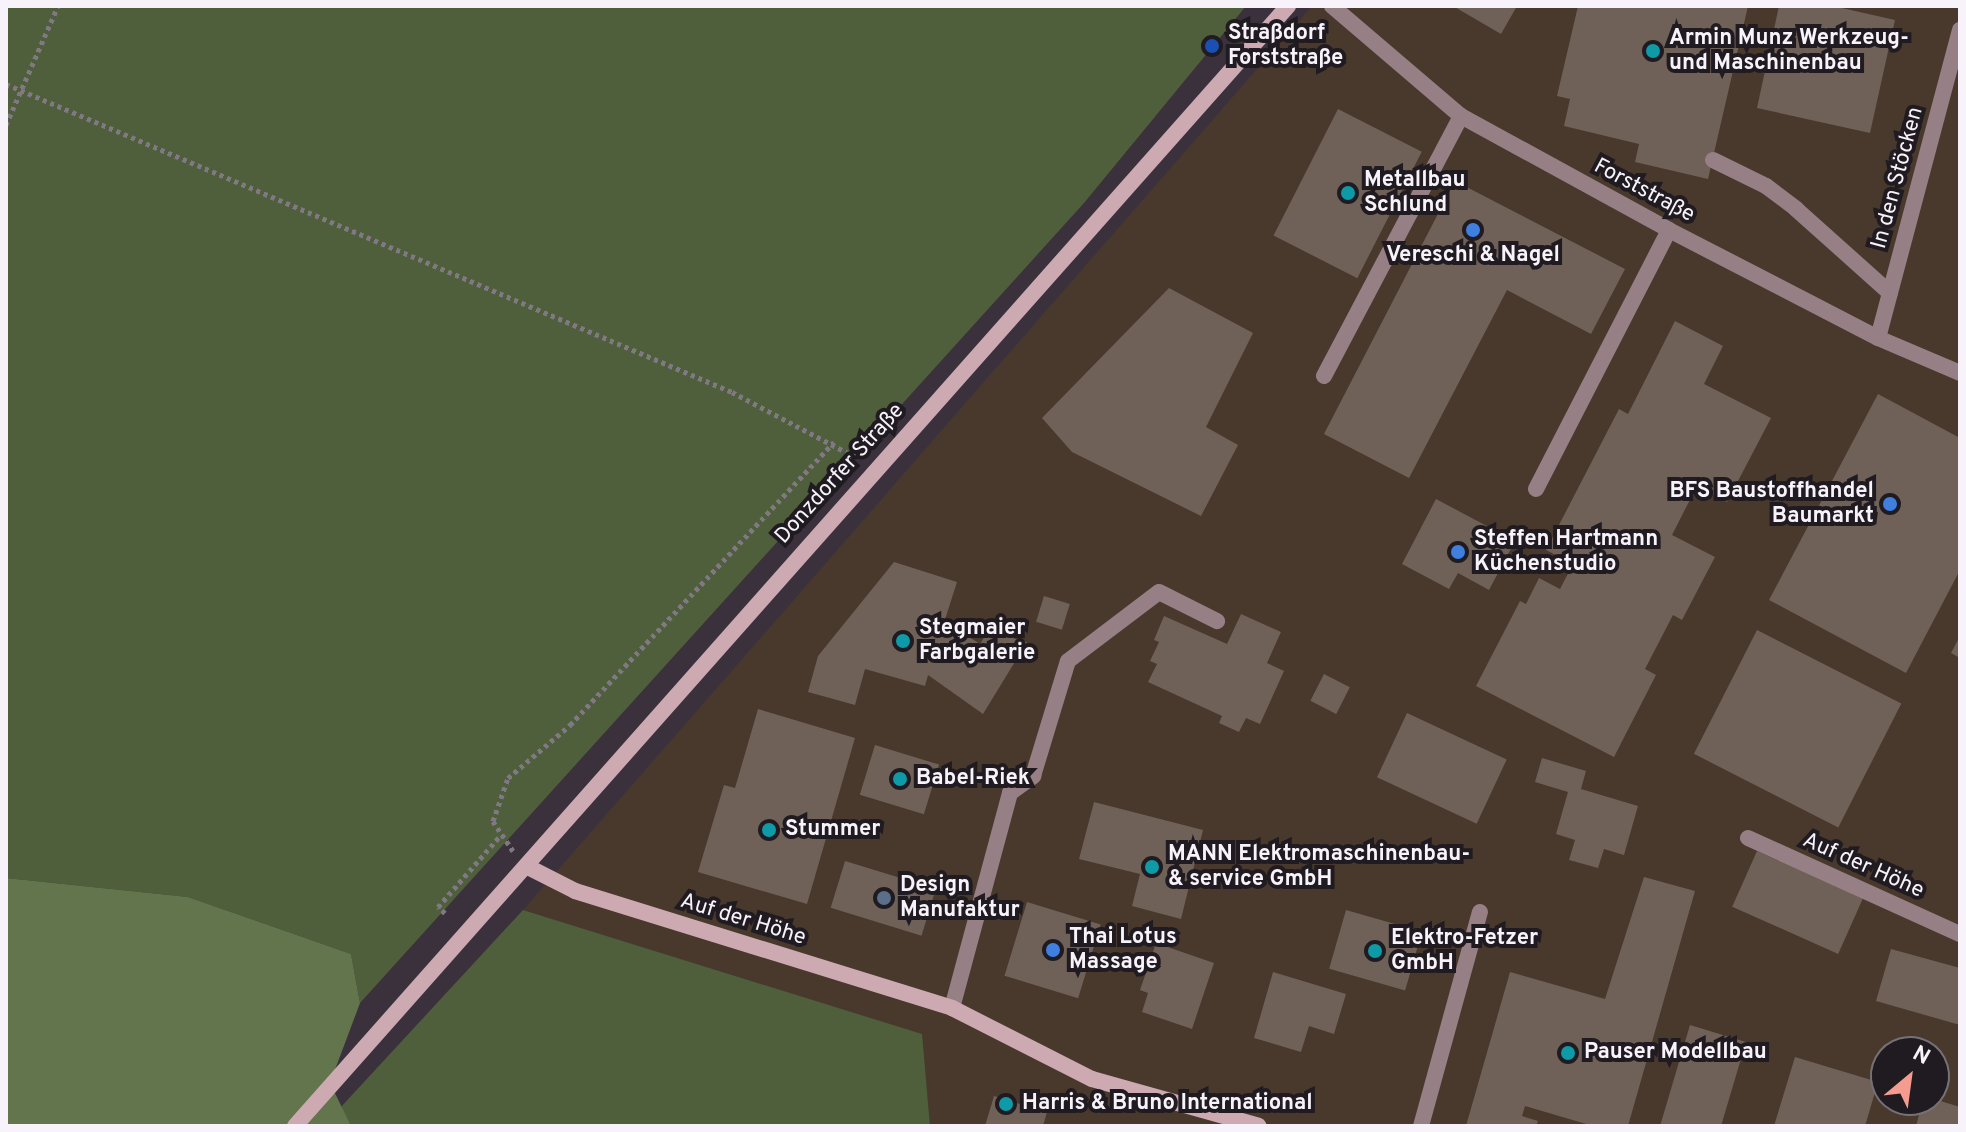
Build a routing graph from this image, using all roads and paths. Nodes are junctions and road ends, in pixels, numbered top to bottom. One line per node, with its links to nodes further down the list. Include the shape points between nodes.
1 (58, 6): 6 (path)
2 (1288, 6): 16 (main road, Donzdorfer Straße)
3 (1332, 6): 7 (street, Forststraße)
4 (1960, 30): 11 (street, In den Stöcken)
5 (6, 84): 6 (path)
6 (23, 92): 8 (path); 15 (path, via 420,257)
7 (1461, 116): 10 (street, Forststraße); 14 (street)
8 (6, 125)
9 (1713, 160): 11 (street, via 1752,178 1796,209)
10 (1669, 230): 12 (street, Forststraße); 17 (street)
11 (1890, 293): 12 (street, In den Stöcken)
12 (1878, 338): 13 (street, Forststraße)
13 (1960, 373)
14 (1324, 376)
15 (834, 442): 16 (path); 19 (path, via 591,703 508,778 494,813)
16 (873, 470): 21 (main road, Donzdorfer Straße)
17 (1536, 489)
18 (1217, 621): 25 (street, via 1159,592 1068,661 1033,776 1010,793)
19 (500, 836): 21 (path); 23 (path, via 438,907)
20 (1748, 838): 24 (street, Auf der Höhe)
21 (526, 866): 25 (main road, Auf der Höhe, via 575,891); 26 (main road, Donzdorfer Straße, via 426,972)
22 (1480, 912): 28 (street)
23 (445, 913)
24 (1960, 934)
25 (952, 1008): 27 (main road, Auf der Höhe, via 1092,1079)
26 (295, 1126)
27 (1259, 1126)
28 (1421, 1126)

